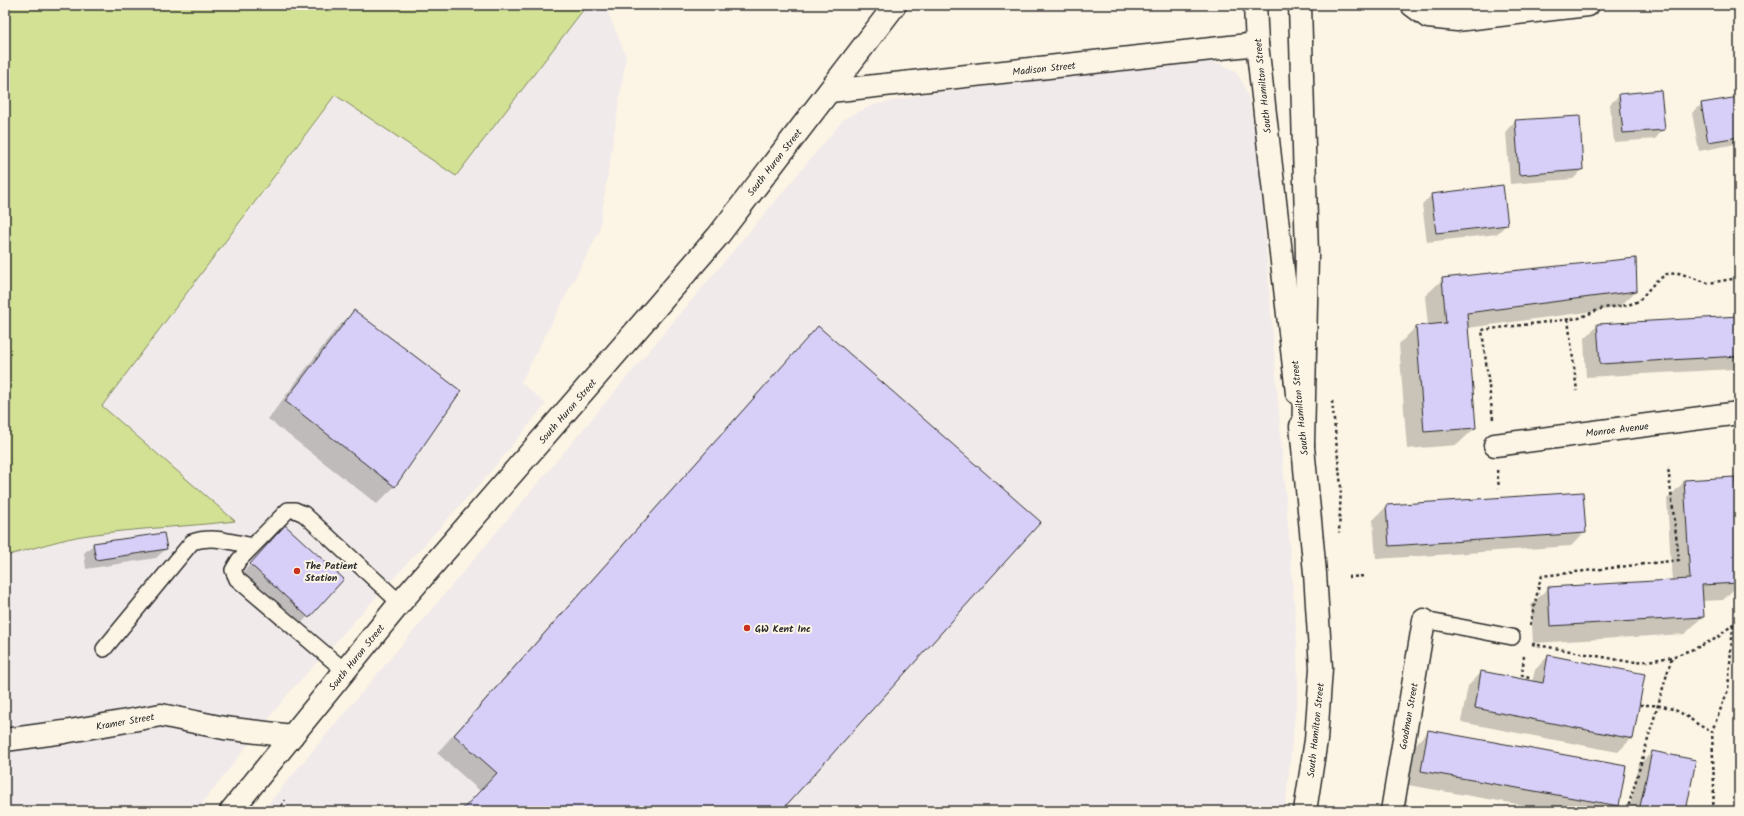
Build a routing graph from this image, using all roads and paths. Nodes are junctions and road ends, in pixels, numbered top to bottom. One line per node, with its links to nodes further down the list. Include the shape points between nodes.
1 (895, 5): 7 (main road, South Huron Street)
2 (1255, 5): 6 (main road, South Hamilton Street)
3 (1300, 5): 12 (main road, via 1307,255)
4 (1412, 5): 5 (main road, via 1428,17 1457,20)
5 (1588, 5)
6 (1257, 44): 7 (main road, Madison Street); 12 (main road, South Hamilton Street)
7 (830, 91): 19 (main road, South Huron Street, via 718,236)
8 (1739, 278): 9 (path, via 1708,283 1679,273 1667,274 1639,301 1603,308 1579,318)
9 (1568, 319): 10 (path); 13 (path, via 1482,330)
10 (1577, 391)
11 (1739, 414): 13 (main road, Monroe Avenue)
12 (1303, 444): 39 (main road, South Hamilton Street, via 1321,668 1316,740)
13 (1495, 445): 15 (path)
14 (1668, 467): 23 (path, via 1679,560 1542,576)
15 (1498, 488)
16 (252, 546): 19 (lane, via 288,510 294,510 304,514); 26 (lane, via 204,538 192,542); 29 (lane, via 234,570 237,578)
17 (1366, 576): 18 (path)
18 (1348, 577)
19 (400, 603): 29 (main road, South Huron Street)
20 (1739, 619): 22 (path)
21 (1424, 620): 24 (lane); 40 (main road, Goodman Street)
22 (1734, 624): 28 (path, via 1717,638); 33 (path, via 1728,690)
23 (1530, 628)
24 (1512, 637)
25 (1527, 643): 28 (path, via 1630,662)
26 (104, 649)
27 (1526, 650): 30 (path, via 1522,675)
28 (1672, 657): 32 (path)
29 (345, 671): 34 (main road, South Huron Street)
30 (1531, 679)
31 (1640, 705): 32 (path)
32 (1658, 705): 33 (path, via 1675,710 1702,728); 41 (path)
33 (1712, 731): 42 (path)
34 (292, 736): 35 (main road, Kramer Street, via 224,728 161,715); 37 (main road, South Huron Street)
35 (5, 740)
36 (285, 800): 38 (path)
37 (231, 811)
38 (278, 811)
39 (1305, 811)
40 (1392, 811)
41 (1627, 811)
42 (1713, 811)

